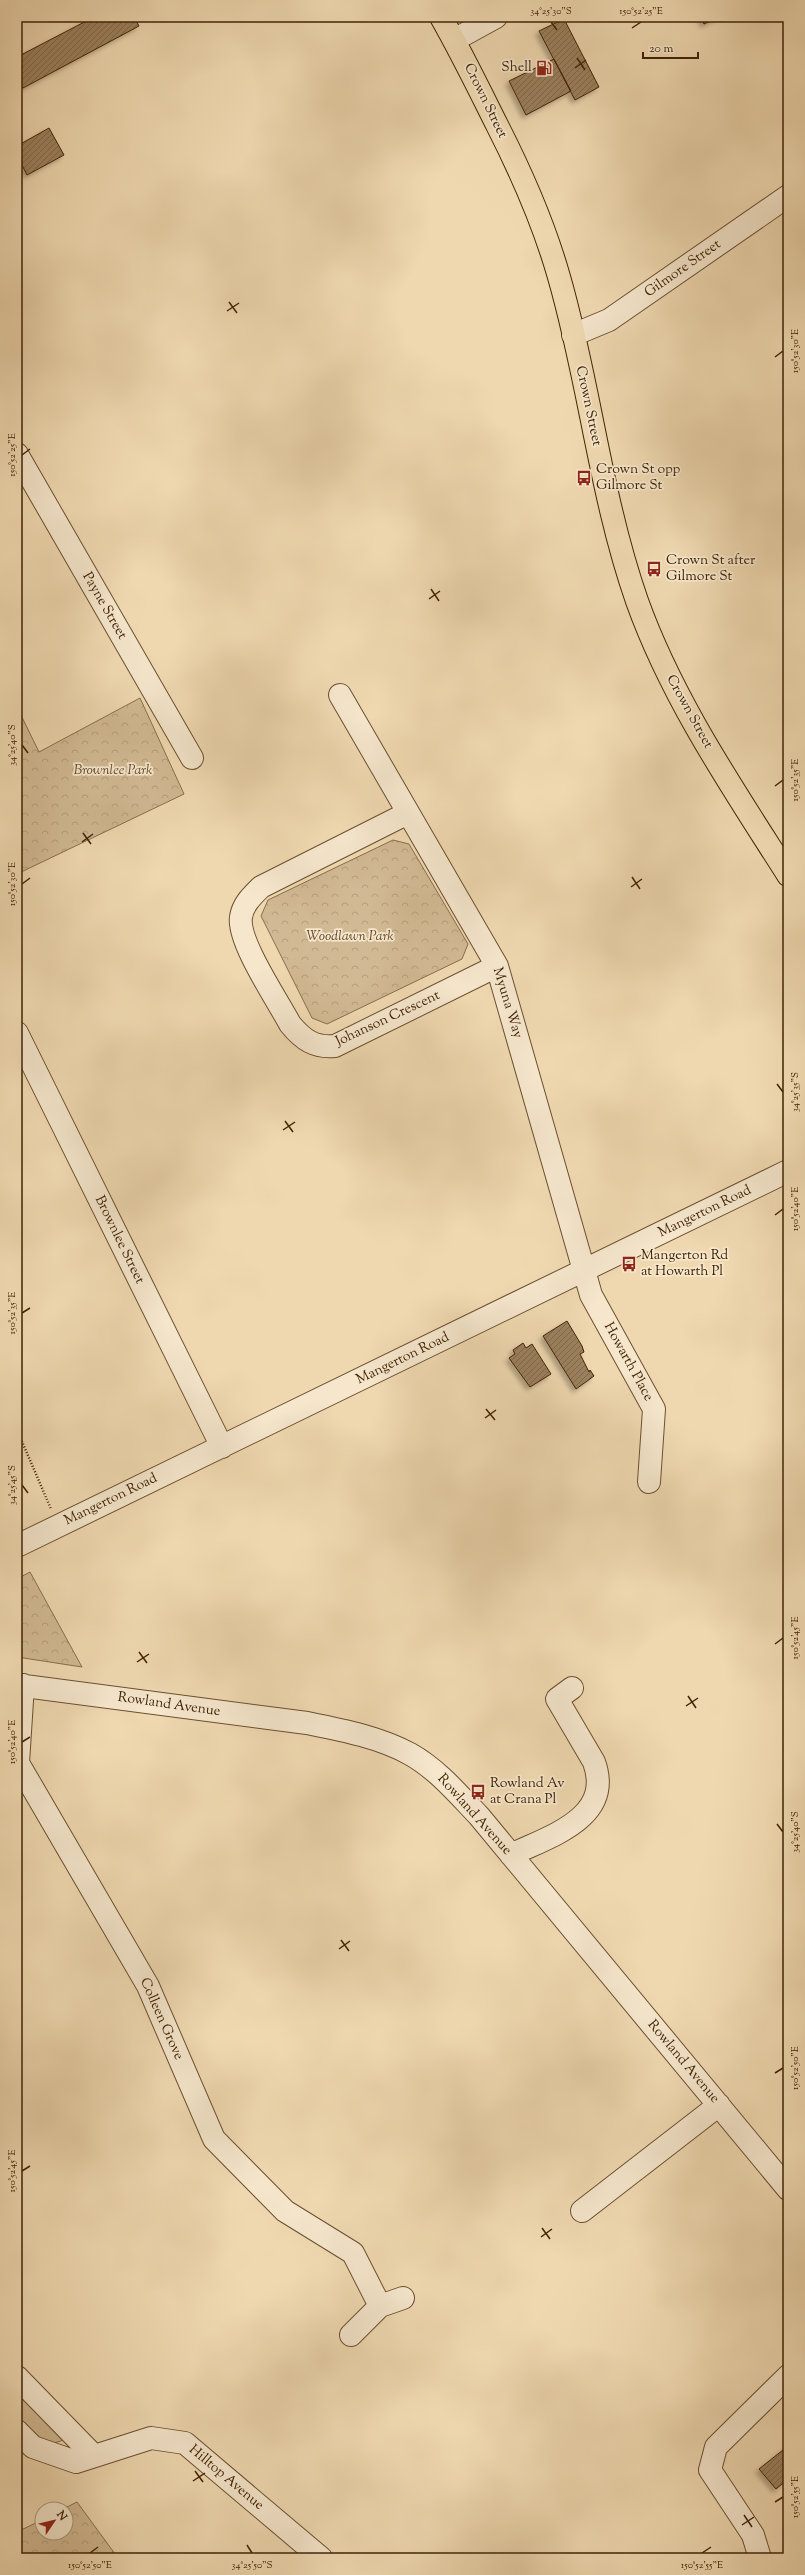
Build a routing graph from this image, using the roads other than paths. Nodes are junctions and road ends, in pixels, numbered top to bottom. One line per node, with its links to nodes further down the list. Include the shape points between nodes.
1 (441, 17): 3 (main road, Crown Street)
2 (496, 17): 3 (street)
3 (454, 40): 5 (main road, Crown Street, via 540,217 560,277)
4 (788, 196): 5 (street, Gilmore Street, via 609,320)
5 (573, 335): 10 (main road, Crown Street, via 609,509 637,601 672,684 722,771)
6 (17, 454): 8 (street, Payne Street)
7 (340, 695): 9 (street, Myuna Way)
8 (192, 758)
9 (408, 812): 11 (street, Myuna Way); 11 (street, Johanson Crescent, via 261,887 245,905 241,917 243,938 290,1024 300,1036 311,1043 324,1047 335,1046)
10 (788, 875)
11 (497, 966): 14 (street, Myuna Way)
12 (17, 1033): 15 (street, Brownlee Street)
13 (788, 1171): 14 (street, Mangerton Road)
14 (585, 1270): 15 (street, Mangerton Road); 16 (street, Howarth Place, via 591,1295 654,1409)
15 (222, 1447): 17 (street, Mangerton Road)
16 (649, 1482)
17 (17, 1546)
18 (20, 1685): 20 (street, Rowland Avenue, via 307,1723 345,1730 386,1744 410,1754 433,1771 479,1816); 25 (street, Colleen Grove, via 18,1763 148,1986 214,2139 285,2211 353,2253)
19 (572, 1688): 20 (street, via 556,1699 596,1767 593,1803 576,1822)
20 (511, 1855): 21 (street, Rowland Avenue)
21 (719, 2105): 22 (street, Rowland Avenue); 23 (street)
22 (788, 2189)
23 (582, 2211)
24 (403, 2298): 25 (street)
25 (380, 2306): 26 (street)
26 (351, 2334)
27 (788, 2376): 32 (street, via 716,2447 710,2470 753,2535)
28 (17, 2378): 30 (street)
29 (17, 2431): 30 (street, Hilltop Avenue, via 33,2446 76,2462)
30 (94, 2456): 31 (street, Hilltop Avenue, via 151,2438 186,2443)
31 (321, 2558)
32 (760, 2558)

